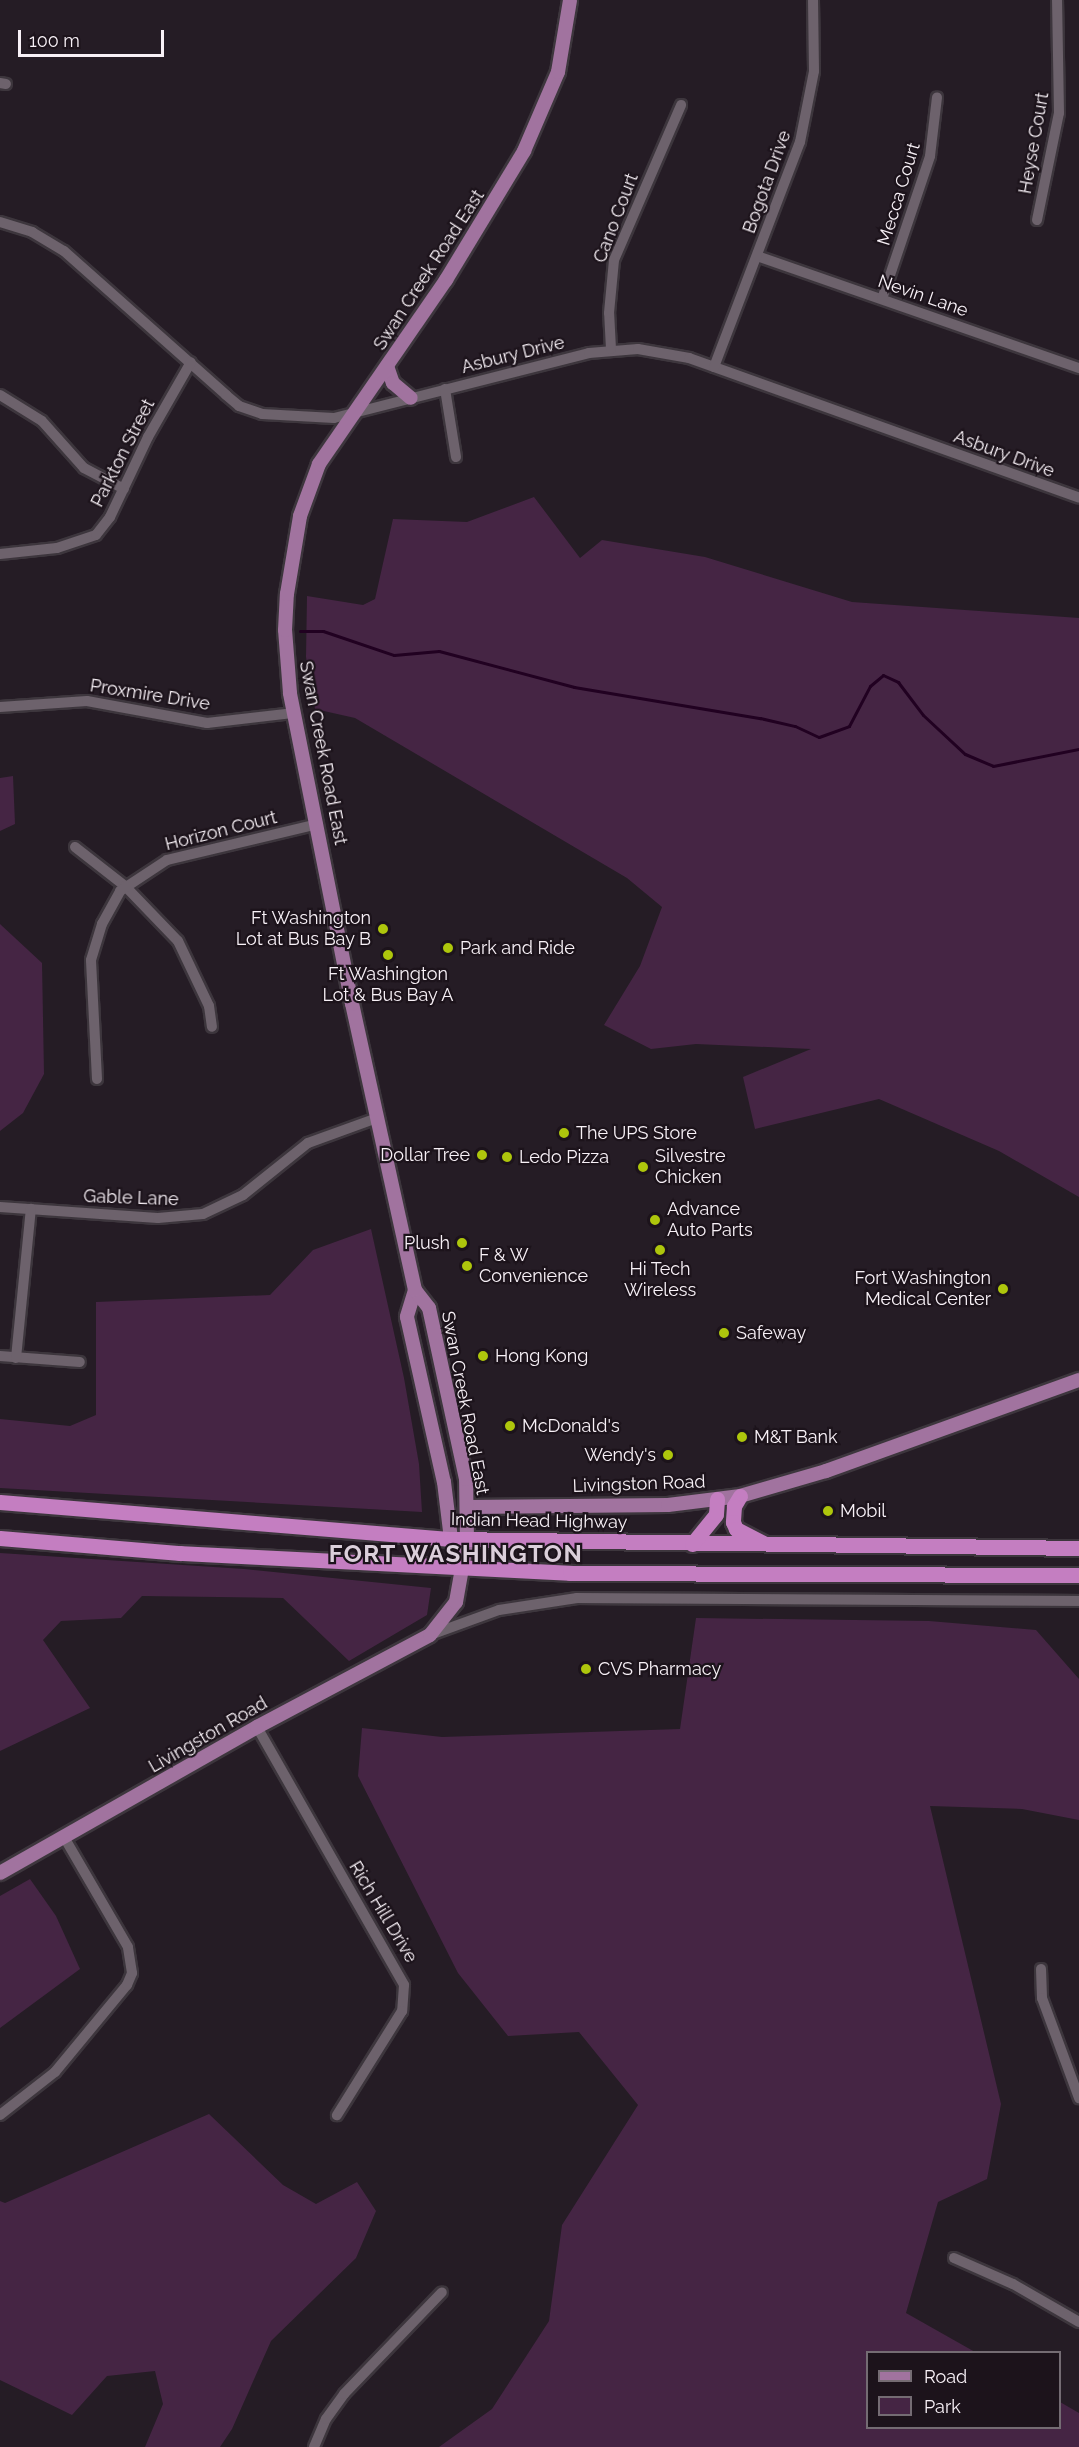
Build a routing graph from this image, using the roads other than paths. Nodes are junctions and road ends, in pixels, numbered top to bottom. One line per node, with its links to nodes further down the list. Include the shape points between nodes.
1 (570, 0): 12 (main road, Swan Creek Road East, via 558,72 536,128 477,233)
2 (813, 0): 8 (street, Bogota Drive, via 815,54 810,105 788,180)
3 (1058, 0): 6 (street, Heyse Court, via 1059,113)
4 (937, 97): 9 (street, Mecca Court, via 930,156)
5 (681, 105): 10 (street, Cano Court, via 614,260 609,302)
6 (1037, 220)
7 (0, 222): 11 (street, Asbury Drive, via 32,232 64,251)
8 (757, 256): 9 (street, Nevin Lane); 13 (street, Bogota Drive)
9 (882, 299): 14 (street, Nevin Lane)
10 (611, 349): 13 (street, Asbury Drive, via 671,353); 15 (street, Asbury Drive)
11 (191, 362): 18 (street, Asbury Drive, via 239,406 262,414 334,417); 20 (street, Parkton Street, via 148,437)
12 (387, 366): 17 (main road, via 393,383); 18 (main road, Swan Creek Road East)
13 (714, 367): 21 (street, Asbury Drive)
14 (1079, 368)
15 (445, 389): 17 (street, Asbury Drive); 19 (street)
16 (0, 395): 20 (street, via 42,421 84,468)
17 (411, 398): 18 (street, Asbury Drive)
18 (354, 412): 24 (main road, Swan Creek Road East, via 316,471 293,549 285,630)
19 (456, 457)
20 (124, 489): 22 (street, Parkton Street, via 96,535 57,548)
21 (1079, 498)
22 (0, 554)
23 (0, 707): 24 (street, Proxmire Drive, via 95,702 207,723)
24 (294, 714): 25 (main road, Swan Creek Road East)
25 (318, 824): 27 (street, Horizon Court, via 167,860); 30 (main road, Swan Creek Road East)
26 (75, 848): 27 (street)
27 (125, 886): 28 (street, via 187,956 209,1006); 29 (street, Horizon Court, via 102,924 91,960)
28 (212, 1027)
29 (97, 1079)
30 (377, 1118): 32 (street, Gable Lane, via 308,1143 243,1195 203,1214 158,1218); 33 (main road, Swan Creek Road East)
31 (0, 1207): 32 (street, Gable Lane)
32 (31, 1209): 35 (street)
33 (415, 1290): 41 (main road, Swan Creek Road East, via 429,1308 466,1479); 43 (main road, Swan Creek Road East, via 407,1317 444,1482)
34 (0, 1356): 35 (street)
35 (16, 1358): 36 (street)
36 (80, 1362)
37 (1079, 1380): 38 (main road, Livingston Road, via 865,1458)
38 (740, 1496): 39 (main road, Livingston Road); 46 (highway, via 734,1506 736,1529)
39 (717, 1499): 41 (main road, Livingston Road, via 668,1505); 45 (highway, via 716,1514)
40 (0, 1502): 43 (highway, Indian Head Highway)
41 (468, 1507): 44 (main road, Swan Creek Road East)
42 (0, 1538): 48 (highway, via 180,1553)
43 (451, 1539): 44 (highway, Indian Head Highway); 48 (main road, Swan Creek Road East)
44 (467, 1540): 45 (highway, Indian Head Highway); 48 (main road, Swan Creek Road East)
45 (692, 1544): 46 (highway, Indian Head Highway)
46 (767, 1544): 47 (highway, Indian Head Highway)
47 (1079, 1548)
48 (461, 1567): 49 (highway, via 570,1573); 51 (main road, Livingston Road, via 456,1602)
49 (1079, 1575)
50 (1079, 1601): 51 (street, via 577,1598 499,1610)
51 (430, 1635): 52 (main road, Livingston Road)
52 (257, 1726): 53 (main road, Livingston Road); 58 (street, Rich Hill Drive, via 398,1968 404,1985 402,2011)
53 (64, 1838): 54 (main road, Livingston Road); 57 (street, via 128,1947 132,1973 127,1985 55,2072)
54 (0, 1873)
55 (1041, 1969): 56 (street, via 1042,1998)
56 (1079, 2098)
57 (0, 2115)
58 (337, 2115)
59 (954, 2258): 61 (street, via 1013,2284)
60 (442, 2292): 62 (street, via 344,2394 326,2419)
61 (1079, 2322)
62 (314, 2447)

